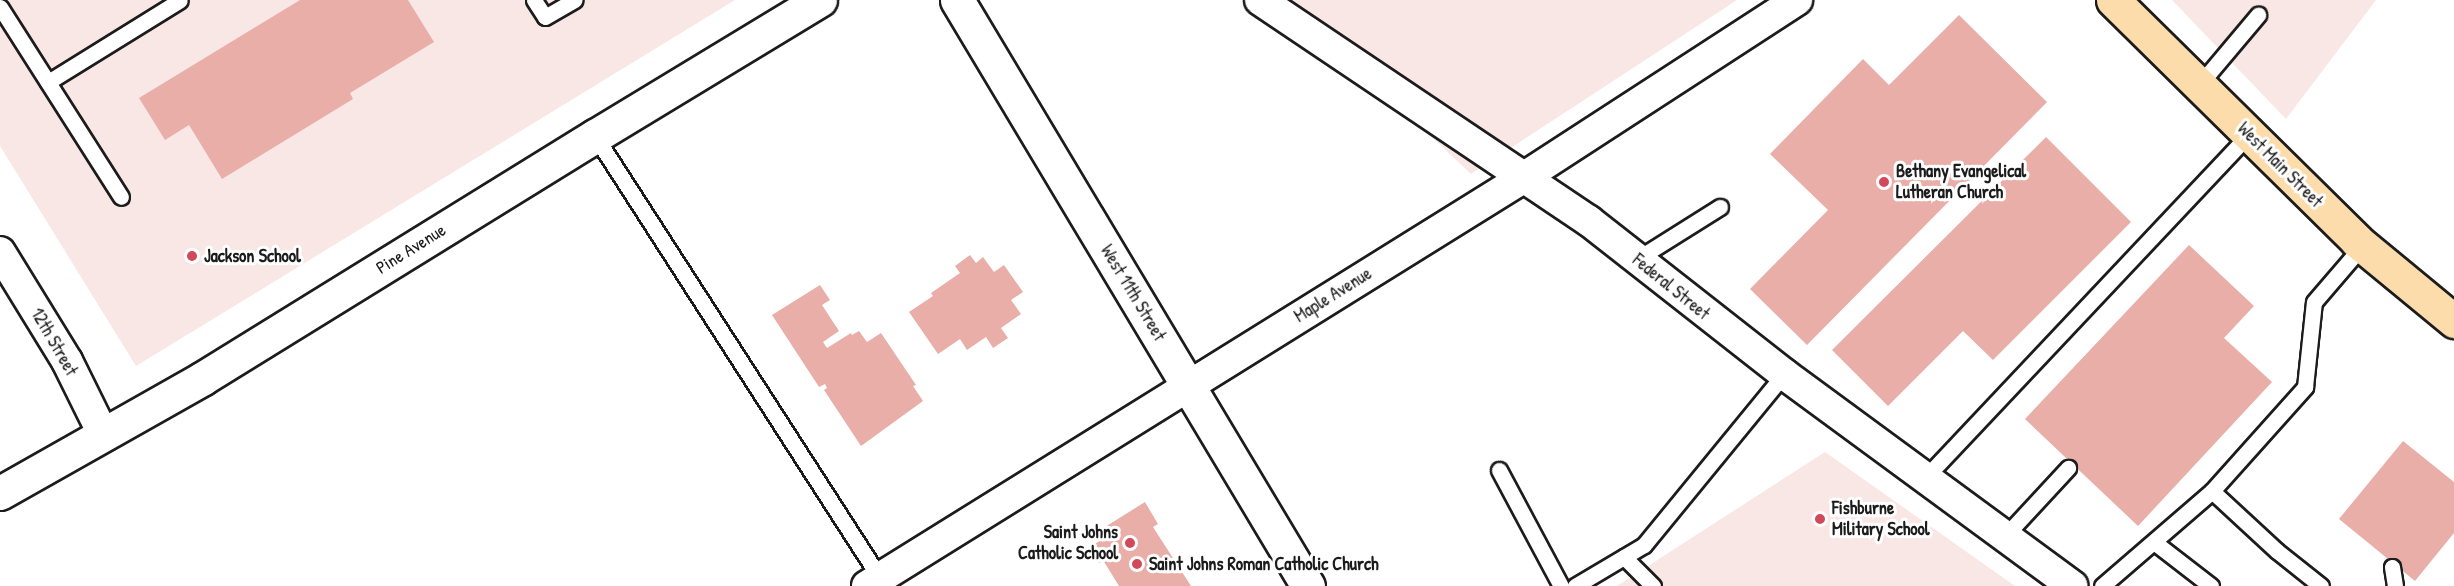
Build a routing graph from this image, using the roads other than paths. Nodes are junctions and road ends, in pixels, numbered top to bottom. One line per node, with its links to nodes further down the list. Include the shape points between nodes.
1 (180, 0): 12 (lane)
2 (534, 0): 3 (lane, via 545,18)
3 (574, 0)
4 (820, 0): 15 (street, Pine Avenue)
5 (957, 0): 24 (street, West 11th Street)
6 (1260, 0): 16 (street, Federal Street)
7 (1797, 0): 10 (street, Maple Avenue)
8 (2116, 1): 13 (main road, West Main Street)
9 (0, 7): 12 (lane)
10 (1768, 8): 16 (street, Maple Avenue)
11 (2258, 15): 13 (lane)
12 (48, 82): 17 (lane)
13 (2199, 86): 14 (main road, West Main Street)
14 (2249, 134): 19 (main road, West Main Street); 28 (lane)
15 (595, 135): 25 (street, Pine Avenue, via 203,378); 35 (lane)
16 (1523, 178): 21 (street, Federal Street, via 1589,220); 24 (street, Maple Avenue)
17 (121, 197)
18 (1720, 207): 21 (lane)
19 (2362, 246): 22 (main road, West Main Street); 29 (lane, via 2314,302 2305,387)
20 (0, 252): 25 (street, 12th Street, via 67,361)
21 (1637, 259): 23 (street, Federal Street)
22 (2454, 321)
23 (1784, 374): 28 (street, Federal Street); 33 (lane, via 1644,545)
24 (1188, 385): 35 (street, Maple Avenue); 36 (street, West 11th Street)
25 (103, 434): 30 (street, Pine Avenue)
26 (2068, 468): 31 (lane)
27 (1499, 470): 37 (lane)
28 (1925, 478): 31 (street, Federal Street)
29 (2212, 491): 32 (lane); 43 (lane)
30 (0, 493)
31 (2005, 536): 40 (street, Federal Street)
32 (2154, 542): 41 (lane); 42 (lane)
33 (1624, 557): 38 (lane); 39 (lane)
34 (2392, 567): 44 (lane)
35 (881, 581)
36 (1308, 586)
37 (1561, 586)
38 (1575, 586)
39 (1653, 586)
40 (2073, 586)
41 (2102, 586)
42 (2211, 586)
43 (2321, 586)
44 (2396, 586)

